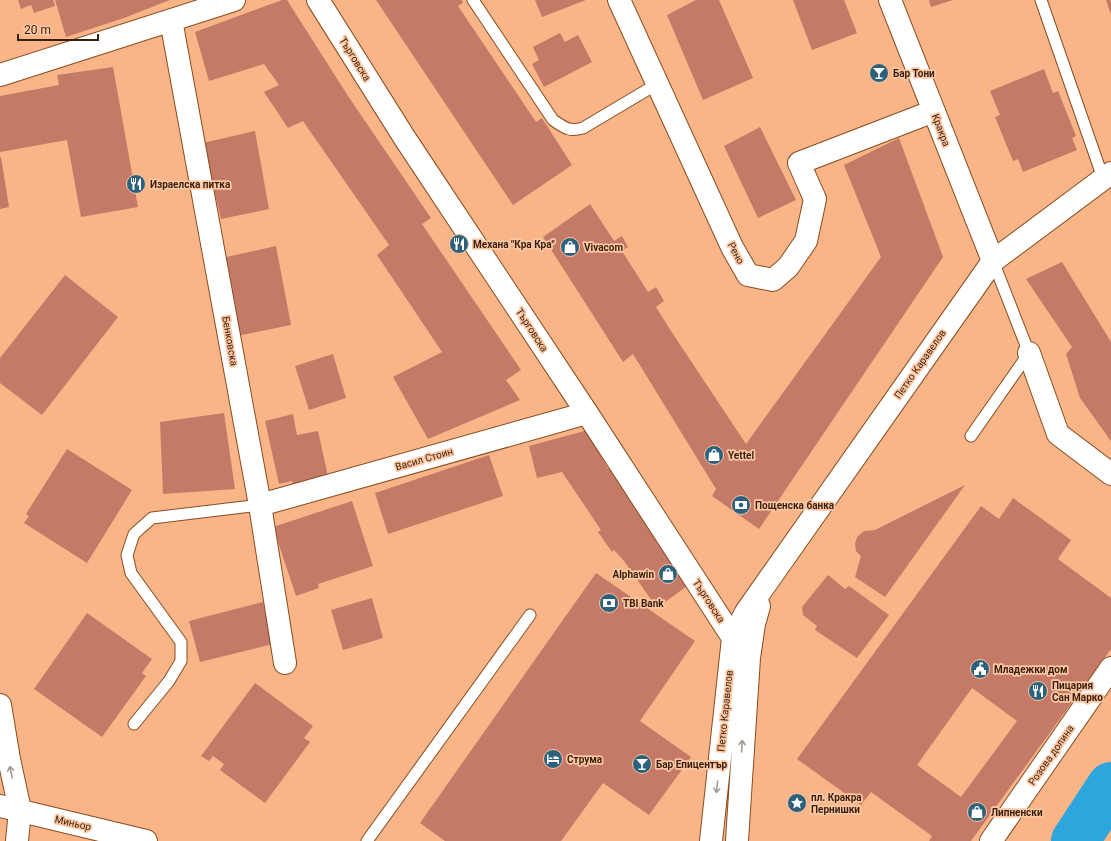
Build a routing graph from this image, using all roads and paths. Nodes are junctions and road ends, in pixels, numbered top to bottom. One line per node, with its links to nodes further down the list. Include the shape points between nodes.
1 (234, 0): 7 (street)
2 (318, 0): 14 (street, Търговска, via 404,137)
3 (473, 0): 9 (lane, via 553,120 565,128 584,128)
4 (619, 0): 9 (street, Рено)
5 (890, 0): 10 (street, Кракра)
6 (1040, 0): 11 (lane)
7 (171, 20): 8 (street); 17 (street, Бенковска)
8 (0, 75)
9 (657, 84): 10 (street, Рено, via 732,247 748,275 773,280 788,267 806,241 814,199 799,163)
10 (934, 111): 12 (street, Кракра)
11 (1108, 177): 12 (street, Петко Каравелов)
12 (993, 260): 13 (lane); 18 (street, Петко Каравелов)
13 (1029, 353): 15 (lane); 16 (street, via 1058,434)
14 (587, 413): 17 (street, Васил Стоин); 20 (street, Търговска)
15 (971, 436)
16 (1111, 474)
17 (260, 505): 22 (street, Бенковска); 25 (lane, via 152,518 134,534 127,555 131,573 181,642 181,661 169,681)
18 (763, 589): 20 (street, Петко Каравелов, via 746,612); 21 (street, Петко Каравелов)
19 (530, 615): 29 (lane)
20 (733, 638): 21 (street, Търговска); 30 (street, Петко Каравелов, one-way to 30)
21 (749, 658): 31 (street, Петко Каравелов, one-way to 21)
22 (285, 663)
23 (1111, 668): 32 (street, Розова долина)
24 (0, 705): 26 (street, one-way to 24, via 8,759)
25 (134, 724)
26 (10, 808): 27 (street); 28 (street, Миньор)
27 (17, 841)
28 (146, 841)
29 (367, 841)
30 (711, 841)
31 (737, 841)
32 (991, 841)

